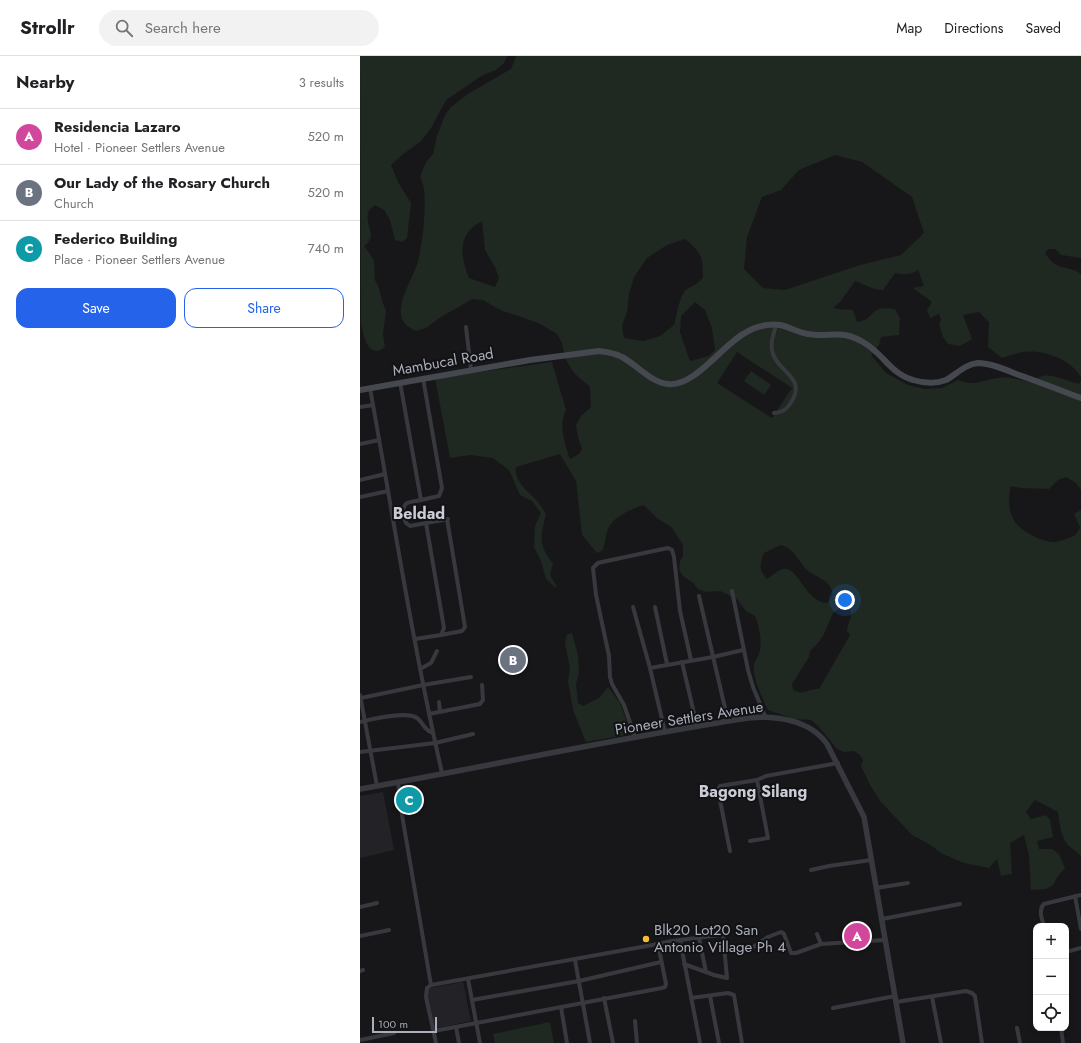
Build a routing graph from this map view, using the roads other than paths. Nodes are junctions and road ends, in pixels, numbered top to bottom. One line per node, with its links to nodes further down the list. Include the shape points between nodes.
1 (776, 324): 3 (main road, Mambucal Road, via 744,333 693,376 676,384 661,382 622,357 608,352 589,352); 8 (main road, via 807,334 838,334 857,338 874,349 899,374 913,380 928,383 946,380 969,365 977,363 1007,370); 11 (street, via 771,346 772,354 796,386 794,398 787,408 783,412)
2 (466, 327): 3 (street)
3 (471, 370): 4 (main road, Mambucal Road)
4 (423, 378): 5 (main road, Mambucal Road); 18 (street, via 442,488 439,496)
5 (400, 382): 6 (main road, Mambucal Road); 18 (street)
6 (370, 388): 7 (main road, Mambucal Road); 9 (street)
7 (360, 390)
8 (1081, 398)
9 (373, 405): 10 (street); 12 (street)
10 (360, 407)
11 (774, 413)
12 (379, 440): 13 (street); 14 (street)
13 (360, 444)
14 (385, 474): 15 (street); 16 (street)
15 (360, 480)
16 (388, 491): 17 (street); 20 (street)
17 (360, 497)
18 (421, 500): 19 (street, via 404,505)
19 (403, 515): 20 (street); 21 (street, via 410,526)
20 (393, 517): 27 (street)
21 (426, 523): 26 (street, via 444,628); 26 (street, via 447,519 464,627 462,631)
22 (732, 591): 28 (street)
23 (699, 596): 30 (street)
24 (633, 607): 35 (street)
25 (655, 607): 33 (street)
26 (441, 635): 27 (street)
27 (414, 639): 34 (street)
28 (743, 650): 30 (street); 43 (street, via 753,687)
29 (437, 651): 34 (street, via 431,664)
30 (713, 657): 31 (street); 45 (street)
31 (691, 660): 32 (street); 50 (street, via 680,611 672,550 668,548 602,562 593,568 610,677 624,705)
32 (682, 662): 33 (street); 46 (street)
33 (667, 664): 35 (street)
34 (420, 668): 37 (street)
35 (650, 668): 47 (street)
36 (471, 677): 37 (street)
37 (423, 684): 39 (street); 42 (street)
38 (482, 685): 41 (street, via 483,700 480,704)
39 (360, 697): 44 (street)
40 (439, 702): 41 (street)
41 (440, 712): 42 (street)
42 (429, 714): 48 (street)
43 (765, 716): 45 (street, Pioneer Settlers Avenue); 54 (street, Pioneer Settlers Avenue, via 781,718 816,731)
44 (362, 721): 48 (street, via 412,716); 52 (street)
45 (728, 721): 46 (street, Pioneer Settlers Avenue)
46 (696, 726): 47 (street, Pioneer Settlers Avenue)
47 (665, 732): 50 (street, Pioneer Settlers Avenue)
48 (432, 733): 51 (street)
49 (473, 734): 51 (street)
50 (635, 737): 55 (street, Pioneer Settlers Avenue)
51 (435, 743): 52 (street); 55 (street)
52 (370, 751): 53 (street); 58 (street)
53 (360, 752)
54 (838, 763): 56 (street, via 766,776); 62 (street, Pioneer Settlers Avenue, via 864,817)
55 (442, 774): 57 (street, Pioneer Settlers Avenue)
56 (757, 780): 60 (street, via 768,838); 61 (street, via 723,785 718,790)
57 (398, 782): 58 (street, Pioneer Settlers Avenue); 91 (street)
58 (377, 786): 59 (street, Pioneer Settlers Avenue)
59 (360, 789)
60 (750, 841)
61 (730, 851)
62 (871, 860): 63 (street); 65 (street, Pioneer Settlers Avenue)
63 (811, 870)
64 (908, 883): 65 (street)
65 (876, 888): 71 (street, Pioneer Settlers Avenue)
66 (1081, 895): 67 (street)
67 (1075, 896): 72 (street, via 1042,906); 73 (street)
68 (377, 904): 70 (street)
69 (960, 904): 71 (street)
70 (360, 907)
71 (882, 919): 79 (street, Pioneer Settlers Avenue)
72 (1043, 923)
73 (1081, 929)
74 (389, 930): 76 (street)
75 (817, 934): 81 (street)
76 (360, 936)
77 (699, 938): 78 (street); 88 (street); 88 (street, via 725,934 727,978)
78 (680, 940): 80 (street); 87 (street)
79 (885, 940): 81 (street); 96 (street, Pioneer Settlers Avenue)
80 (658, 944): 85 (street); 86 (street)
81 (821, 944): 83 (street, via 792,954 784,934 779,932)
82 (1081, 948): 84 (street)
83 (750, 950)
84 (1069, 951)
85 (575, 960): 89 (street); 90 (street)
86 (661, 962): 90 (street); 94 (street, via 665,987)
87 (684, 964): 88 (street); 95 (street)
88 (706, 972)
89 (468, 979): 91 (street); 97 (street)
90 (579, 981): 97 (street); 98 (street)
91 (431, 985): 105 (street, via 427,988 426,997)
92 (710, 996): 95 (street); 117 (street); 118 (street, via 728,993 734,995)
93 (932, 997): 96 (street); 120 (street); 121 (street, via 966,992 974,994)
94 (604, 998): 98 (street); 114 (street)
95 (691, 998): 116 (street)
96 (896, 999): 100 (street); 119 (street, Pioneer Settlers Avenue)
97 (472, 1000): 102 (street)
98 (582, 1003): 99 (street); 113 (street)
99 (561, 1007): 102 (street); 112 (street)
100 (833, 1008)
101 (635, 1021): 115 (street)
102 (477, 1022): 103 (street); 111 (street)
103 (456, 1026): 105 (street); 110 (street)
104 (1017, 1028): 122 (street)
105 (434, 1031): 109 (street)
106 (1061, 1031): 123 (street)
107 (394, 1033): 108 (street)
108 (360, 1040)
109 (436, 1043)
110 (459, 1043)
111 (480, 1043)
112 (567, 1043)
113 (590, 1043)
114 (613, 1043)
115 (637, 1043)
116 (700, 1043)
117 (719, 1043)
118 (742, 1043)
119 (903, 1043)
120 (941, 1043)
121 (982, 1043)
122 (1020, 1043)
123 (1063, 1043)

